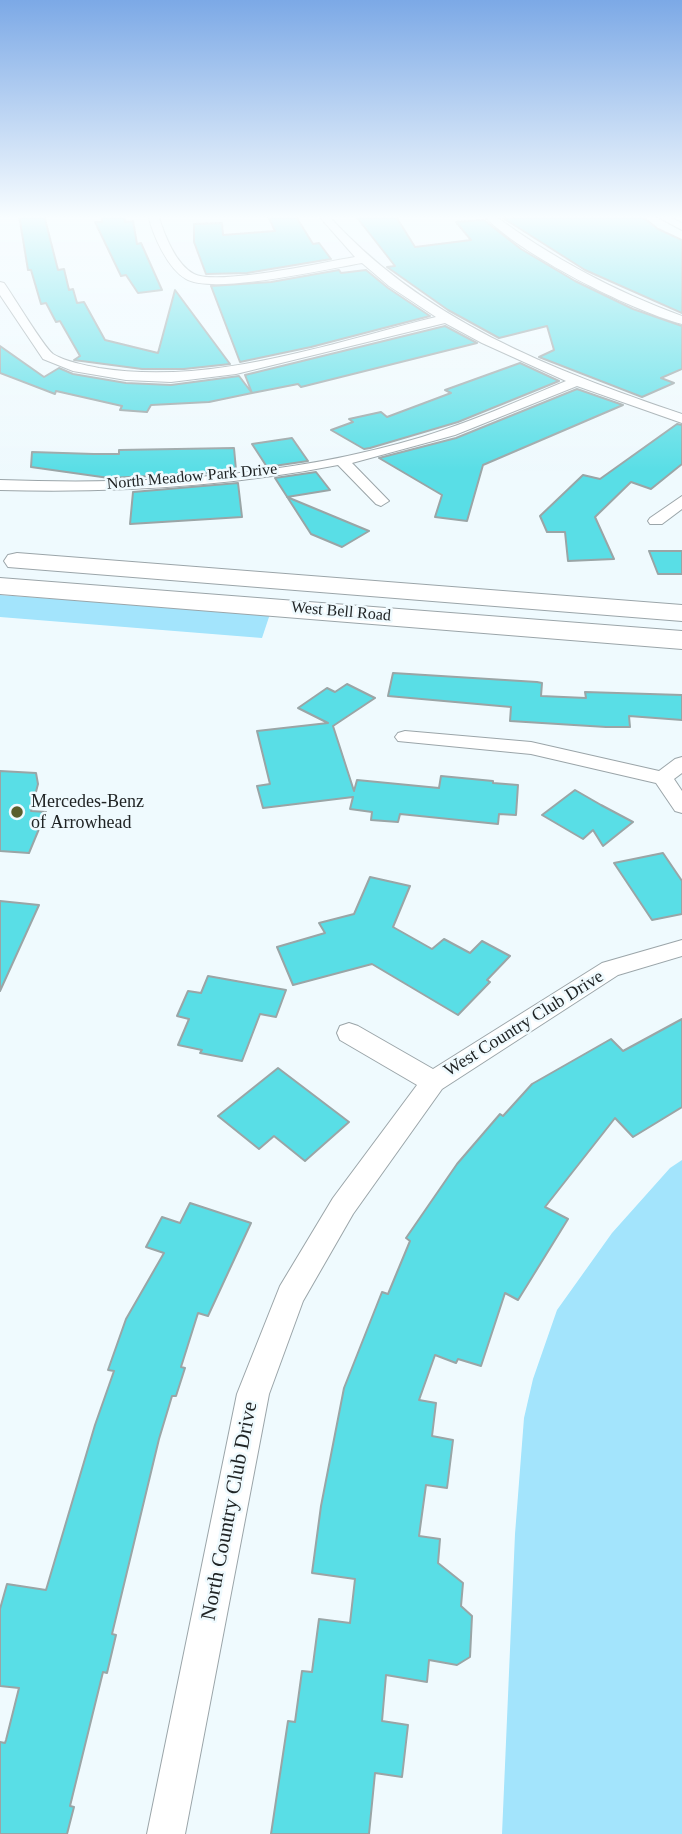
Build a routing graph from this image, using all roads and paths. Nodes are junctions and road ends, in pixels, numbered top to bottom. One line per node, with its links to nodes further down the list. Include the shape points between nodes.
1 (10, 301): 4 (street, via 48,356 78,368 171,378 236,370)
2 (420, 301): 4 (street)
3 (639, 301): 5 (street)
4 (449, 318): 6 (street)
5 (682, 320)
6 (579, 380): 7 (street); 8 (street, North Meadow Park Drive, via 488,418)
7 (682, 419)
8 (342, 461): 9 (street, North Meadow Park Drive, via 134,485); 10 (street)
9 (0, 485)
10 (381, 501)
11 (682, 501): 12 (street)
12 (656, 522)
13 (0, 560): 14 (main road, West Bell Road)
14 (57, 564): 15 (main road); 17 (main road, West Bell Road)
15 (0, 568)
16 (0, 586): 18 (main road, West Bell Road)
17 (682, 613)
18 (682, 640)
19 (405, 737): 21 (street, via 531,748)
20 (682, 763): 21 (street)
21 (663, 778): 22 (street)
22 (682, 806)
23 (682, 948): 25 (street, West Country Club Drive, via 610,970)
24 (349, 1033): 25 (street)
25 (433, 1082): 26 (street, West Country Club Drive)
26 (343, 1206): 27 (street, North Country Club Drive, via 290,1295 253,1394)
27 (166, 1834)

